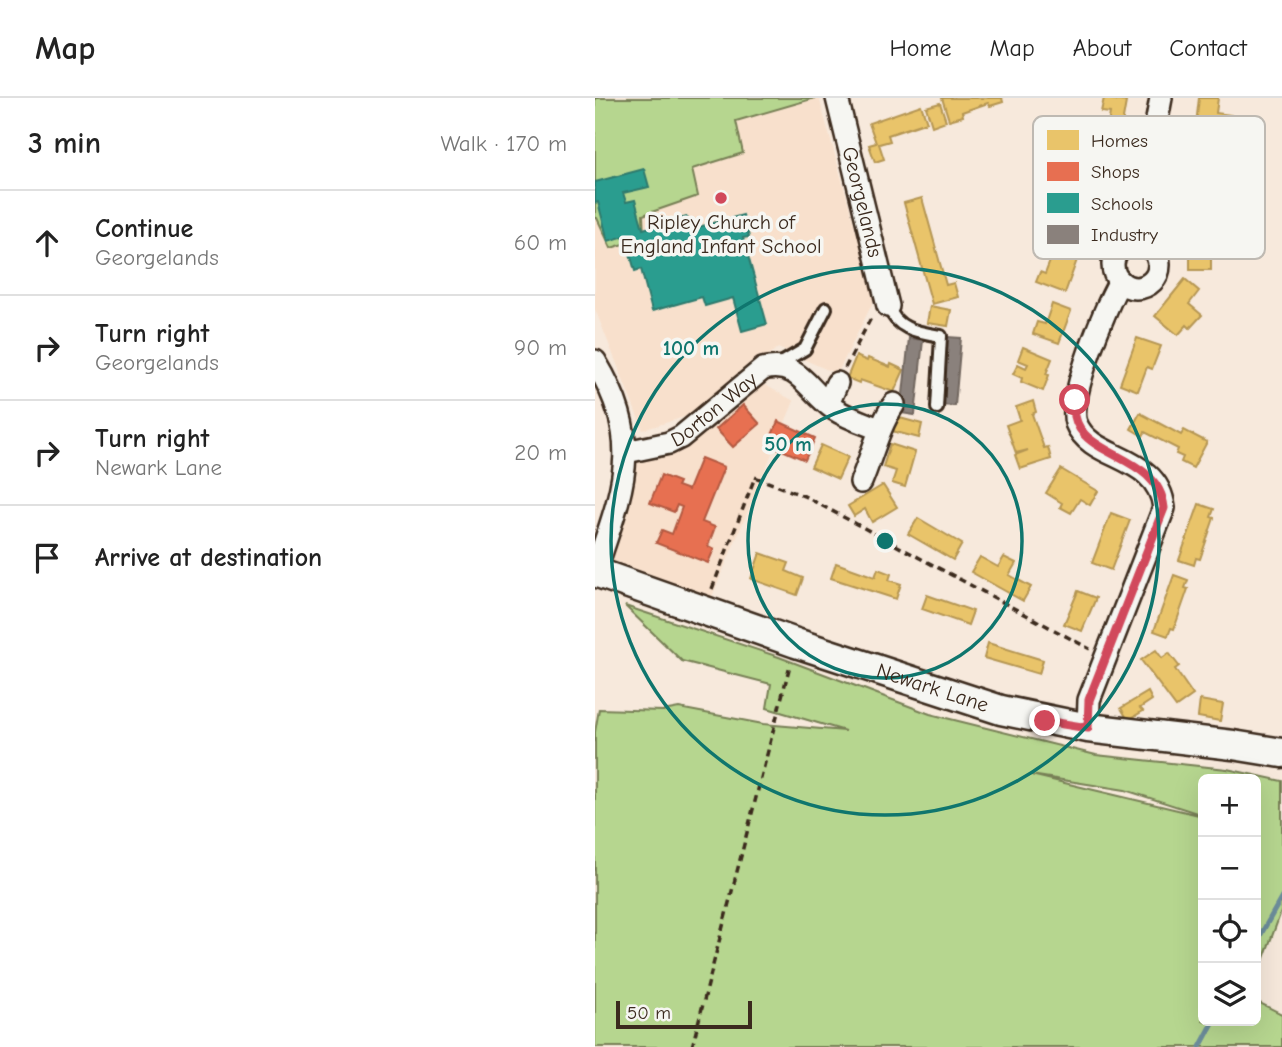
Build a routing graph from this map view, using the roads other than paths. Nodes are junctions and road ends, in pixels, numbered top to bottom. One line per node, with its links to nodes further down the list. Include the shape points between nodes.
1 (837, 98): 7 (street, Georgelands)
2 (1161, 98): 3 (street)
3 (1158, 116)
4 (1114, 259): 6 (street, via 1113,270)
5 (1158, 259): 6 (street, via 1153,281 1138,288)
6 (1120, 281): 19 (street, via 1106,306 1073,410 1081,432 1090,440 1156,483 1164,508 1089,700)
7 (886, 299): 14 (lane, via 904,327 941,336)
8 (826, 308): 10 (lane, via 805,349)
9 (595, 360): 16 (street, via 617,403)
10 (776, 366): 12 (street, Dorton Way, via 797,374); 16 (street, Dorton Way, via 763,369 681,437)
11 (837, 383): 12 (street)
12 (828, 404): 15 (street, Dorton Way)
13 (894, 404): 15 (street)
14 (937, 408)
15 (879, 429): 17 (street)
16 (626, 452): 18 (street, via 623,481)
17 (861, 482)
18 (595, 572): 19 (main road, Newark Lane, via 990,707)
19 (1088, 728): 20 (main road, Newark Lane)
20 (1282, 754)

